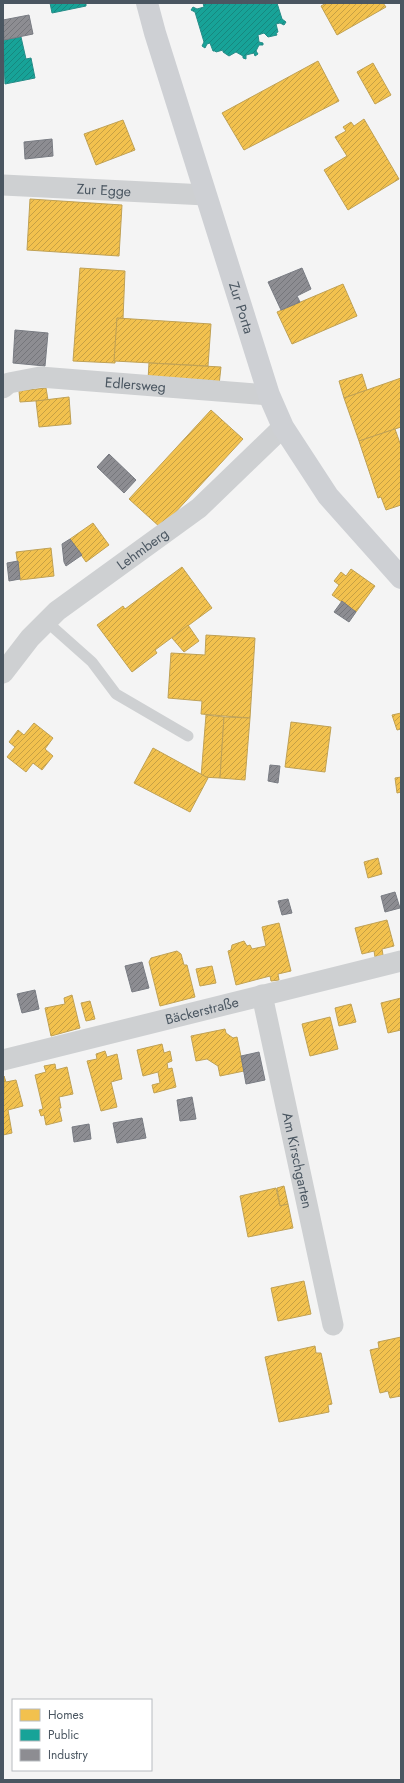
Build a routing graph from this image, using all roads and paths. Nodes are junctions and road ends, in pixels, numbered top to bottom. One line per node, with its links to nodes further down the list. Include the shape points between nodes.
1 (147, 3): 3 (main road, Zur Porta)
2 (3, 185): 3 (street, Zur Egge)
3 (206, 195): 5 (main road, Zur Porta)
4 (3, 388): 5 (street, Edlersweg, via 9,383 40,377)
5 (269, 395): 6 (main road, Zur Porta)
6 (283, 427): 7 (main road, Zur Porta, via 328,496); 8 (street, Lehmberg, via 199,508)
7 (401, 578)
8 (47, 622): 9 (street, Lehmberg, via 30,638); 10 (lane, via 92,662 116,694)
9 (3, 673)
10 (188, 736)
11 (401, 961): 12 (street, Bäckerstraße)
12 (262, 995): 13 (street, Bäckerstraße); 14 (street, Am Kirschgarten)
13 (3, 1060)
14 (333, 1325)

